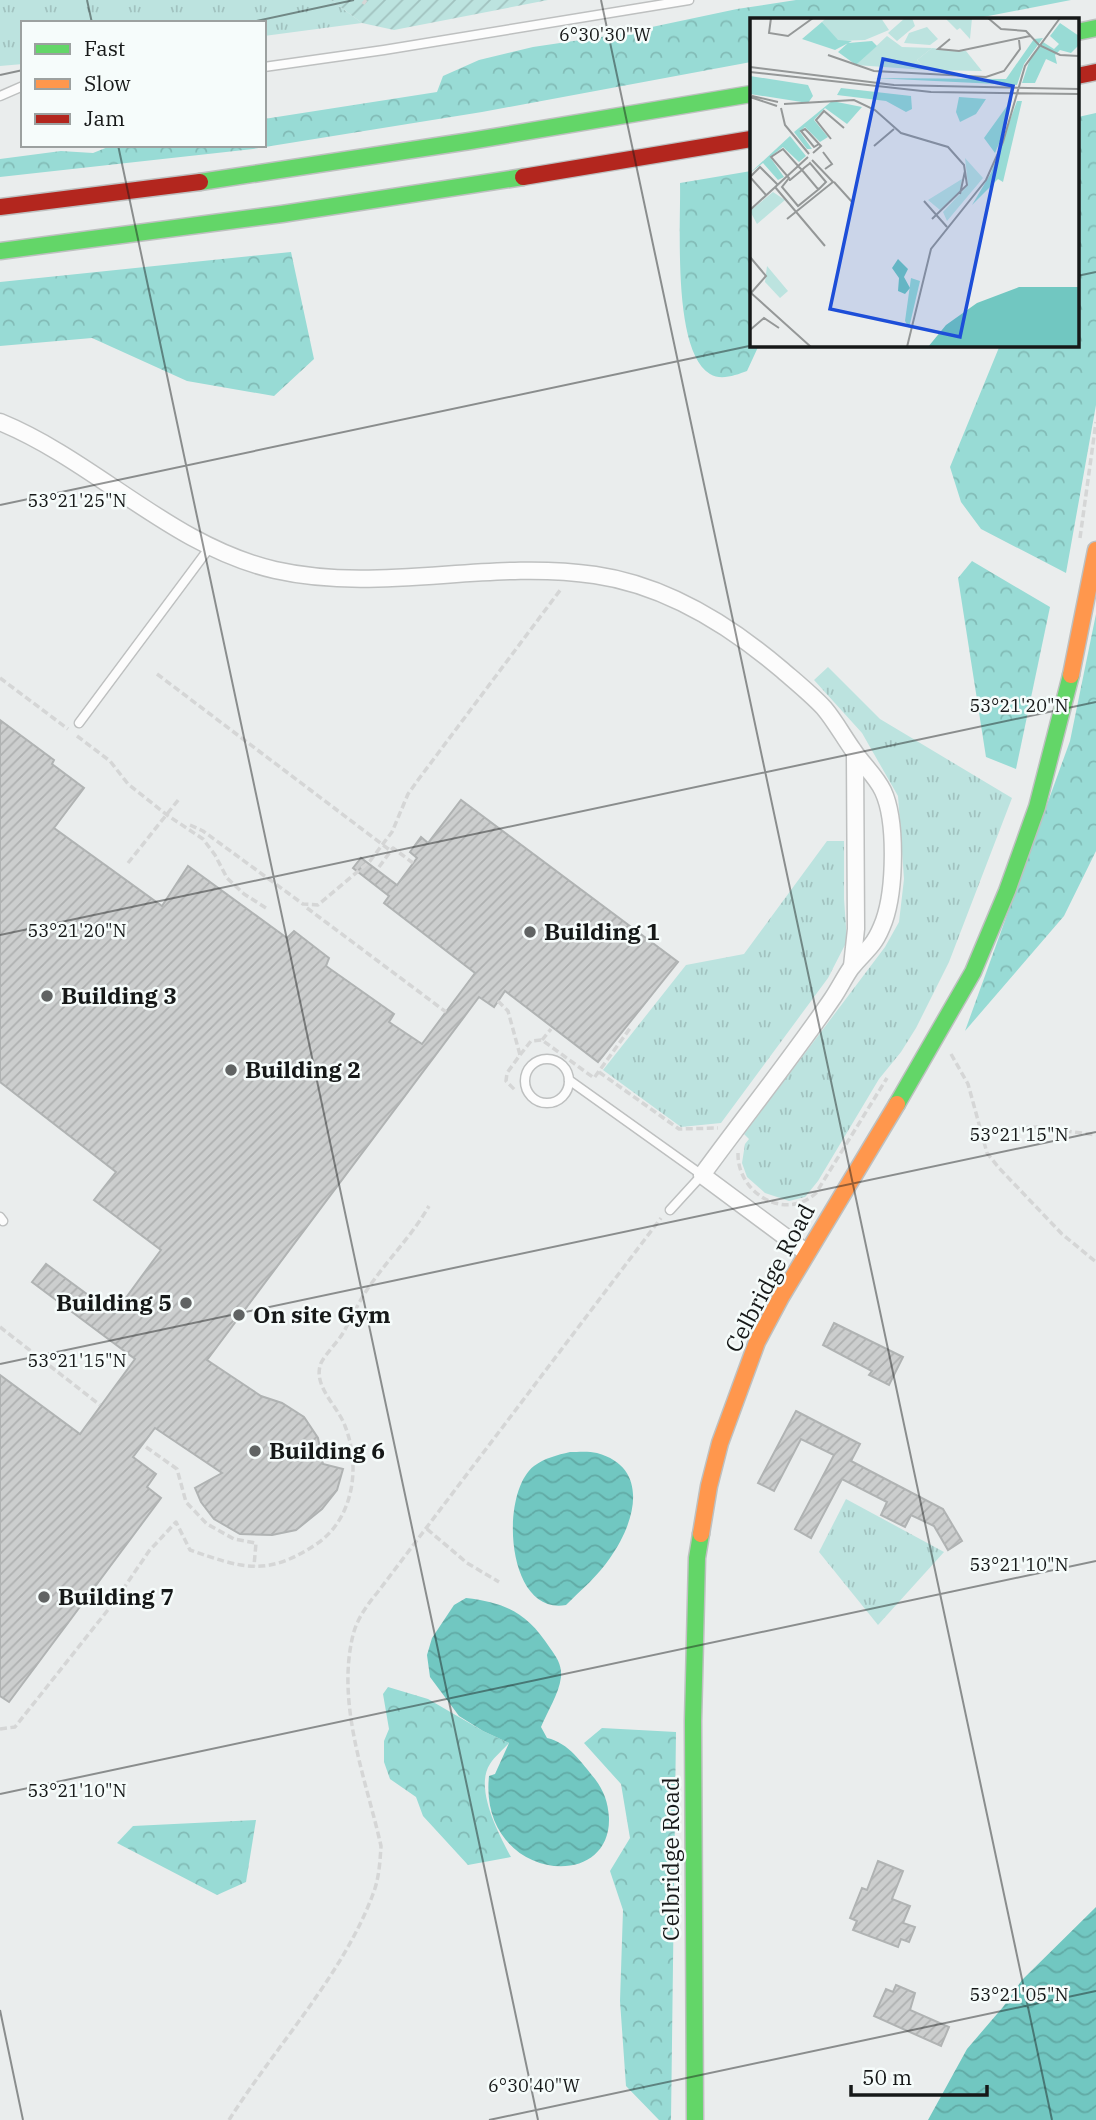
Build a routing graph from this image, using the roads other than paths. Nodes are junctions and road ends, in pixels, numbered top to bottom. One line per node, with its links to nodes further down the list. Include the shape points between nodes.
1 (689, 0): 4 (lane)
2 (1096, 28): 3 (main road)
3 (1078, 32)
4 (266, 67)
5 (1096, 72): 6 (main road)
6 (1078, 76)
7 (21, 87): 9 (lane)
8 (750, 94): 11 (main road, via 486,140)
9 (0, 96)
10 (750, 139): 12 (main road, via 446,190)
11 (0, 207)
12 (0, 250)
13 (0, 422): 14 (street, via 63,454)
14 (210, 547): 16 (lane); 17 (street, via 240,560 307,577 363,580 535,570 621,579 651,589 729,629 807,691)
15 (1096, 550): 22 (main road, Celbridge Road, via 1065,705 1037,807 1007,891 973,972 942,1030)
16 (79, 723)
17 (855, 754): 18 (street); 18 (street, via 883,791 890,821 892,881 875,943)
18 (852, 966): 20 (street)
19 (569, 1080): 19 (lane, via 565,1094 547,1103 530,1095 525,1080 534,1065 546,1060 564,1068); 20 (lane)
20 (702, 1175): 21 (lane); 22 (street)
21 (670, 1210)
22 (807, 1253): 23 (main road, Celbridge Road, via 757,1342 741,1382 716,1456 697,1558)
23 (695, 2120)

